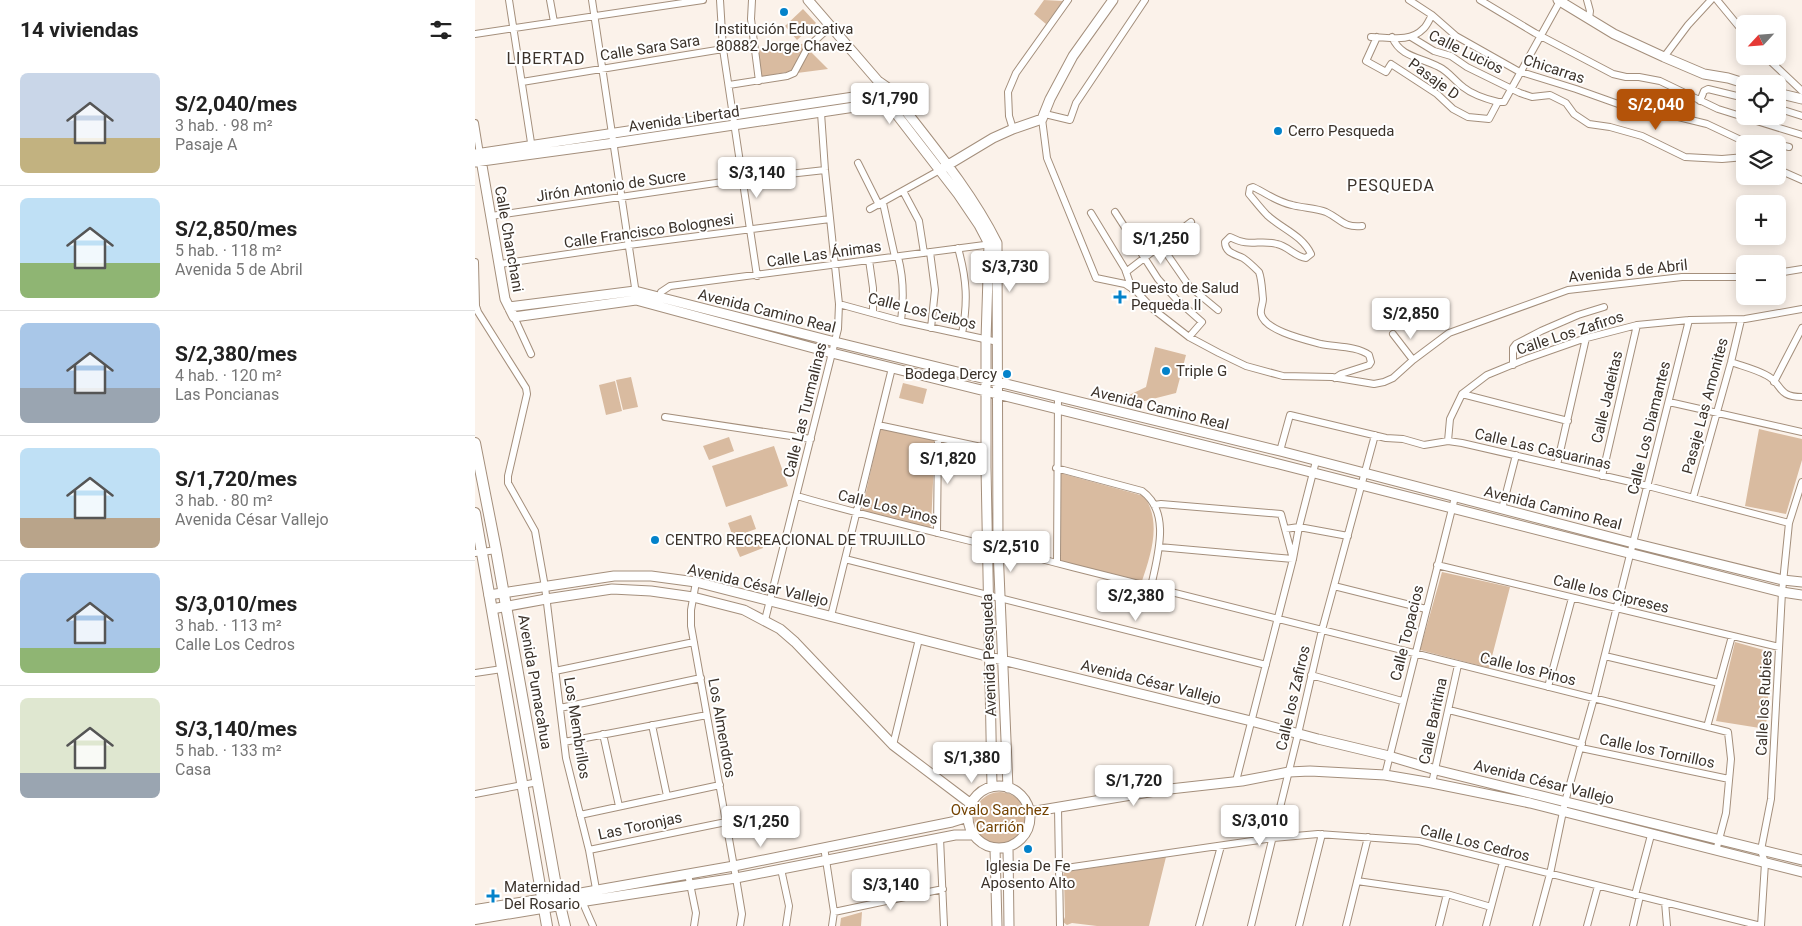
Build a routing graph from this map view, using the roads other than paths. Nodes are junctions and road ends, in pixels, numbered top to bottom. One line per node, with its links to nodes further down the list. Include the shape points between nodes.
1 (509, 0): 25 (street)
2 (550, 0): 22 (street)
3 (592, 0): 20 (street)
4 (642, 0): 18 (street)
5 (703, 0): 18 (street)
6 (720, 0): 30 (street)
7 (752, 0): 35 (street, via 751,19)
8 (808, 0): 24 (main road, Avenida Pesqueda)
9 (1067, 0): 55 (street, via 1016,73 1008,92)
10 (1113, 0): 51 (main road, Avenida 5 de Abril, via 1073,56)
11 (1145, 0): 51 (street, via 1076,104 1070,120)
12 (1409, 0): 19 (street, Chicarras)
13 (1480, 0): 27 (street)
14 (1587, 0): 21 (street)
15 (1711, 0): 31 (street)
16 (1717, 0): 23 (street)
17 (1559, 1): 21 (main road); 27 (street)
18 (643, 9): 20 (street)
19 (1432, 15): 29 (street, via 1423,29); 34 (street, Chicarras, via 1456,36)
20 (595, 16): 22 (street); 33 (street)
21 (1589, 18): 31 (main road, via 1614,34)
22 (554, 22): 25 (street)
23 (1736, 23)
24 (831, 26): 35 (street, via 808,47 794,73); 40 (main road, Avenida Pesqueda)
25 (514, 28): 26 (street); 37 (street)
26 (475, 34)
27 (1540, 35): 34 (street); 46 (street, via 1613,74 1660,81)
28 (1392, 37): 29 (street); 47 (street, via 1404,54 1440,67 1464,88 1481,98); 47 (street, Pasaje D, via 1374,37 1367,61 1386,72 1391,64 1437,94 1453,110 1468,117 1489,119)
29 (1411, 37): 39 (street, Calle Lucios)
30 (723, 49): 33 (street, Calle Sara Sara); 38 (street)
31 (1664, 57): 36 (main road, via 1704,74)
32 (1774, 65): 41 (street)
33 (602, 68): 37 (street, Calle Sara Sara); 56 (street)
34 (1520, 72): 39 (street); 58 (street, Chicarras, via 1635,110 1707,124)
35 (759, 81): 38 (street)
36 (1736, 81)
37 (522, 82): 62 (street)
38 (729, 85): 50 (street)
39 (1512, 88): 47 (street, via 1504,102); 64 (street, Calle Lucios, via 1531,97 1550,94 1566,103 1574,114 1589,124 1642,136 1685,157)
40 (884, 90): 45 (main road, Avenida Pesqueda); 50 (main road, Avenida Libertad)
41 (1802, 92)
42 (1786, 95): 44 (main road)
43 (1736, 96): 46 (street, via 1708,89)
44 (1802, 99)
45 (891, 100): 49 (main road, Avenida Libertad); 66 (main road, Avenida Pesqueda)
46 (1700, 101): 57 (street)
47 (1498, 102)
48 (1786, 111): 52 (street)
49 (821, 113): 54 (main road, Avenida Libertad); 67 (street, Calle Las Turmalinas)
50 (733, 115): 54 (street); 56 (main road, Avenida Libertad)
51 (1044, 116): 55 (main road); 99 (street, Avenida 5 de Abril, via 1047,158 1096,278 1125,284)
52 (1802, 116)
53 (475, 123): 63 (street, Calle Chanchani)
54 (735, 126): 59 (main road, Avenida Libertad); 69 (street)
55 (1013, 129): 66 (main road)
56 (612, 132): 59 (street); 62 (main road, Avenida Libertad)
57 (1802, 135)
58 (1736, 138)
59 (614, 143): 62 (main road, Avenida Libertad); 72 (street)
60 (1786, 147): 61 (street, Chicarras)
61 (1789, 148)
62 (532, 150): 63 (main road, Avenida Libertad)
63 (478, 158): 77 (main road, Calle Chanchani)
64 (1736, 158)
65 (858, 162): 73 (street)
66 (944, 168): 71 (street); 83 (main road, Avenida Pesqueda, via 986,221)
67 (825, 170): 69 (street, Jirón Antonio de Sucre); 78 (street, Calle Las Turmalinas)
68 (1786, 173): 70 (street)
69 (743, 179): 72 (street, Jirón Antonio de Sucre); 82 (street)
70 (1802, 180)
71 (903, 191): 73 (street); 87 (street, via 919,221)
72 (621, 196): 77 (street, Jirón Antonio de Sucre); 84 (street)
73 (881, 204): 74 (street); 88 (street)
74 (870, 209)
75 (1115, 212): 89 (street)
76 (1091, 213): 96 (street)
77 (491, 216): 92 (main road, Calle Chanchani)
78 (830, 219): 82 (street, Calle Francisco Bolognesi); 93 (street, Calle Las Turmalinas)
79 (1191, 222): 85 (street)
80 (1362, 226): 129 (street, via 1352,227 1326,212 1273,200 1253,187 1249,188 1249,194 1268,216 1298,237 1311,254 1301,258 1277,244 1250,244 1230,237 1225,242 1228,251 1259,272 1263,300 1261,313 1272,327 1321,344 1369,355 1369,365)
81 (1149, 228): 85 (street)
82 (750, 230): 84 (street, Calle Francisco Bolognesi); 97 (street)
83 (993, 244): 86 (street, Calle Las Ánimas); 120 (main road, Avenida Pesqueda); 122 (main road, Avenida Pesqueda)
84 (629, 245): 92 (street, Calle Francisco Bolognesi); 100 (street)
85 (1161, 246): 89 (street); 107 (street, via 1189,286)
86 (958, 248): 87 (street, Calle Las Ánimas); 116 (street, via 967,291)
87 (927, 253): 88 (street, Calle Las Ánimas); 114 (street, via 935,290)
88 (896, 257): 90 (street, Calle Las Ánimas); 112 (street, via 903,278)
89 (1145, 259): 96 (street); 118 (street, via 1158,279 1201,322)
90 (869, 260): 93 (street, Calle Las Ánimas); 108 (street)
91 (475, 262): 193 (street, Los Membrillos, via 476,306 526,388 507,476 535,531)
92 (500, 264): 105 (main road, Calle Chanchani)
93 (836, 264): 97 (street, Calle Las Ánimas); 103 (street, Calle Las Turmalinas)
94 (1802, 268): 95 (street)
95 (1786, 271)
96 (1126, 272): 99 (street)
97 (757, 276): 101 (street, Calle Las Ánimas, via 670,286)
98 (1736, 278): 125 (street, Avenida 5 de Abril, via 1683,277 1568,290 1449,333)
99 (1132, 289): 118 (street, Avenida 5 de Abril)
100 (635, 291): 101 (main road, Avenida Camino Real); 102 (street); 105 (main road, Avenida Camino Real)
101 (659, 297): 121 (main road, Avenida Camino Real)
102 (636, 300): 109 (main road, Avenida Camino Real); 123 (main road, Avenida Camino Real)
103 (839, 304): 108 (street, Calle Los Ceibos); 121 (street, Calle Las Turmalinas, via 839,329)
104 (1604, 307): 127 (street, via 1578,315 1515,344)
105 (509, 308): 109 (main road, Calle Chanchani)
106 (1802, 309): 111 (street, Calle Los Zafiros)
107 (1218, 310)
108 (873, 313): 112 (street, Calle Los Ceibos)
109 (514, 317): 124 (street, Calle Chanchani)
110 (1689, 320): 111 (street, Calle Los Zafiros); 113 (street, Calle Los Zafiros); 138 (street, Calle Los Diamantes)
111 (1741, 320): 126 (street, Pasaje Las Amonites)
112 (901, 321): 114 (street, Calle Los Ceibos)
113 (1637, 325): 119 (street, Calle Los Zafiros); 160 (street, Calle Jadeitas)
114 (931, 328): 116 (street, Calle Los Ceibos)
115 (1802, 328): 132 (street)
116 (962, 334): 120 (street, Calle Los Ceibos)
117 (1393, 334): 125 (street)
118 (1189, 336): 129 (street, Avenida 5 de Abril, via 1246,366 1283,376)
119 (1587, 338): 127 (street, Calle Los Zafiros); 142 (street)
120 (986, 340): 122 (street, Calle Los Ceibos); 130 (main road, Avenida Pesqueda)
121 (835, 342): 123 (street, Calle Las Turmalinas); 130 (main road, Avenida Camino Real)
122 (999, 342): 131 (main road, Avenida Pesqueda)
123 (832, 353): 128 (main road, Avenida Camino Real); 147 (street, Calle Las Turmalinas)
124 (531, 354)
125 (1413, 360): 129 (street, Avenida 5 de Abril, via 1384,382 1375,384)
126 (1731, 362): 132 (street, via 1765,374); 140 (street, Pasaje Las Amonites)
127 (1513, 364): 134 (street, Calle Los Zafiros, via 1487,375)
128 (892, 368): 133 (main road, Avenida Camino Real); 143 (street)
129 (1335, 378)
130 (986, 379): 131 (main road, Avenida Camino Real); 133 (main road, Avenida Pesqueda)
131 (999, 382): 135 (main road, Avenida Pesqueda); 136 (main road, Avenida Camino Real)
132 (1775, 382): 137 (street, via 1789,397)
133 (986, 392): 135 (main road, Avenida Camino Real); 150 (main road, Avenida Pesqueda)
134 (1462, 394): 142 (street); 148 (street, Calle Los Zafiros, via 1450,419)
135 (999, 395): 139 (main road, Avenida Camino Real); 156 (main road, Avenida Pesqueda)
136 (1058, 397): 139 (street); 151 (main road, Avenida Camino Real)
137 (1802, 397)
138 (1669, 402): 140 (street); 163 (street, Calle Los Diamantes)
139 (1057, 408): 157 (street); 158 (main road, Avenida Camino Real)
140 (1717, 413): 144 (street); 166 (street, Pasaje Las Amonites)
141 (665, 417): 147 (street)
142 (1568, 421): 154 (street)
143 (878, 425): 146 (street); 171 (street)
144 (1802, 432)
145 (1375, 435): 148 (street, Calle Las Casuarinas, via 1424,445); 151 (street, Calle Las Casuarinas, via 1290,415); 159 (street, Calle Los Zafiros)
146 (938, 438): 150 (street); 175 (street)
147 (811, 439): 164 (street, Calle Las Turmalinas)
148 (1449, 441): 152 (street, Calle Las Casuarinas)
149 (475, 443): 181 (main road, Avenida Pumacahua)
150 (986, 448): 155 (main road, Avenida Pesqueda)
151 (1280, 452): 153 (main road, Avenida Camino Real)
152 (1516, 455): 154 (street, Calle Las Casuarinas); 169 (street)
153 (1316, 461): 158 (street); 159 (main road, Avenida Camino Real)
154 (1557, 465): 160 (street, Calle Las Casuarinas)
155 (986, 466): 156 (main road); 178 (main road, Avenida Pesqueda)
156 (999, 467): 180 (main road, Avenida Pesqueda)
157 (1056, 468): 167 (street, via 1142,491); 186 (street)
158 (1313, 473): 162 (main road, Avenida Camino Real); 173 (street)
159 (1365, 473): 162 (street, Calle Los Zafiros); 165 (main road, Avenida Camino Real)
160 (1602, 476): 163 (street, Calle Las Casuarinas)
161 (1802, 482): 172 (street, Calle los Rubies)
162 (1360, 486): 168 (main road, Avenida Camino Real); 176 (street, Calle Los Zafiros)
163 (1648, 486): 166 (street, Calle Las Casuarinas); 177 (street, Calle Los Diamantes)
164 (797, 496): 171 (street, Calle Los Pinos); 205 (street, Calle Las Turmalinas)
165 (1455, 497): 168 (street, Calle Topacios); 169 (main road, Avenida Camino Real)
166 (1693, 498): 172 (street, Calle Las Casuarinas)
167 (1154, 505): 174 (street, via 1281,514); 179 (street, via 1160,528)
168 (1452, 508): 183 (main road, Avenida Camino Real); 187 (street, Calle Topacios)
169 (1502, 509): 177 (main road, Avenida Camino Real)
170 (475, 513): 182 (main road, Avenida Pumacahua)
171 (855, 513): 175 (street, Calle Los Pinos); 184 (street)
172 (1789, 523): 189 (street, Calle los Rubies)
173 (1299, 527): 174 (street); 176 (street); 185 (street)
174 (1285, 529): 185 (street)
175 (937, 533): 178 (street, Calle Los Pinos)
176 (1348, 536): 192 (street, Calle Los Zafiros)
177 (1633, 543): 183 (street); 189 (main road, Avenida Camino Real)
178 (986, 544): 180 (street, Calle Los Pinos); 200 (main road, Avenida Pesqueda)
179 (1159, 547): 185 (street); 194 (street)
180 (999, 548): 186 (street, Calle Los Pinos); 204 (main road, Avenida Pesqueda)
181 (496, 550): 182 (street); 197 (main road, Avenida Pumacahua)
182 (479, 552): 198 (main road, Avenida Pumacahua)
183 (1630, 554): 196 (main road, Avenida Camino Real); 208 (street)
184 (845, 558): 200 (street); 210 (street)
185 (1293, 559): 211 (street)
186 (1057, 563): 194 (street, Calle Los Pinos)
187 (1437, 565): 202 (street, Calle los Cipreses); 207 (street, Calle Topacios)
188 (651, 576): 190 (main road, Avenida César Vallejo); 193 (main road, Avenida César Vallejo, via 614,576); 195 (main road)
189 (1783, 580): 191 (main road, Avenida Camino Real); 196 (street, Calle los Rubies)
190 (696, 582): 201 (street, Los Almendros); 205 (main road, Avenida César Vallejo)
191 (1802, 582)
192 (1334, 586): 207 (street); 213 (street, Calle Los Zafiros)
193 (545, 587): 197 (main road, Avenida César Vallejo); 203 (street, Los Membrillos)
194 (1151, 587): 211 (street, Calle Los Pinos)
195 (651, 591): 201 (main road, Avenida César Vallejo); 203 (main road, Avenida César Vallejo, via 612,589)
196 (1782, 592): 199 (main road, Avenida Camino Real); 217 (street, Calle los Rubies)
197 (504, 593): 198 (main road, Avenida César Vallejo); 206 (main road, Avenida Pumacahua)
198 (489, 595): 209 (main road, Avenida Pumacahua)
199 (1802, 595)
200 (988, 596): 204 (street); 220 (main road, Avenida Pesqueda)
201 (693, 597): 212 (main road, Avenida César Vallejo, via 744,610); 216 (street, Los Almendros, via 691,626)
202 (1572, 598): 208 (street, Calle los Cipreses); 230 (street)
203 (546, 599): 206 (main road, Avenida César Vallejo); 225 (street, Los Membrillos)
204 (1000, 599): 221 (main road, Avenida Pesqueda); 222 (street)
205 (771, 600): 210 (main road, Avenida César Vallejo); 212 (street, Calle Las Turmalinas)
206 (507, 607): 209 (main road, Avenida César Vallejo); 249 (main road, Avenida Pumacahua)
207 (1425, 609): 218 (street, Calle Topacios)
208 (1616, 609): 214 (street, Calle los Cipreses); 219 (street)
209 (492, 610): 224 (main road, Avenida Pumacahua)
210 (831, 616): 215 (main road, Avenida César Vallejo)
211 (1278, 619): 213 (street, Calle Los Pinos); 222 (street)
212 (765, 620): 242 (main road, Avenida César Vallejo, via 795,642)
213 (1322, 630): 218 (street, Calle los Pinos); 227 (street, Calle los Zafiros)
214 (1731, 636): 217 (street, Calle los Cipreses); 229 (street)
215 (919, 639): 220 (main road, Avenida César Vallejo); 242 (street)
216 (694, 642): 225 (street); 228 (street, Los Almendros)
217 (1779, 647): 283 (street, Calle los Rubies, via 1771,799)
218 (1414, 654): 223 (street, Calle los Pinos); 232 (street, Calle Topacios)
219 (1605, 656): 229 (street); 231 (street)
220 (991, 657): 221 (main road, Avenida César Vallejo); 254 (main road, Avenida Pesqueda)
221 (1002, 660): 236 (main road, Avenida César Vallejo); 255 (main road, Avenida Pesqueda)
222 (1266, 665): 236 (street)
223 (1458, 665): 230 (street, Calle los Pinos); 234 (street, Calle Baritina)
224 (502, 669): 226 (street); 252 (main road, Avenida Pumacahua)
225 (555, 670): 233 (street, Los Membrillos)
226 (475, 673)
227 (1311, 675): 232 (street); 240 (street, Calle los Zafiros)
228 (701, 678): 233 (street); 235 (street, Los Almendros)
229 (1719, 683): 238 (street)
230 (1548, 687): 231 (street, Calle los Pinos)
231 (1594, 698): 238 (street, Calle los Pinos); 243 (street)
232 (1402, 701): 244 (street, Calle Topacios)
233 (560, 708): 241 (street, Los Membrillos)
234 (1449, 710): 243 (street, Calle los Tornillos); 245 (street, Calle Baritina)
235 (707, 715): 237 (street); 253 (street, Los Almendros)
236 (1251, 721): 240 (main road, Avenida César Vallejo); 250 (street)
237 (652, 725): 239 (street); 257 (street)
238 (1707, 727): 248 (street, Calle los Pinos, via 1728,732)
239 (603, 734): 241 (street); 260 (street)
240 (1298, 734): 244 (main road, Avenida César Vallejo); 246 (street, Calle los Zafiros)
241 (564, 742): 264 (street, Los Membrillos)
242 (893, 745): 259 (main road, Avenida César Vallejo)
243 (1581, 746): 248 (street, Calle los Tornillos); 258 (street)
244 (1389, 756): 245 (main road, Avenida César Vallejo); 247 (street, Calle Topacios)
245 (1436, 770): 251 (street, Calle Baritina); 258 (main road, Avenida César Vallejo)
246 (1289, 772): 247 (main road, Avenida César Vallejo); 250 (main road, Avenida César Vallejo); 275 (street, Calle Los Zafiros)
247 (1385, 775): 251 (main road, Avenida César Vallejo)
248 (1729, 779): 276 (street, via 1726,813)
249 (538, 782): 252 (street); 303 (main road, Avenida Pumacahua)
250 (1236, 782): 261 (main road, Avenida César Vallejo, via 1161,790)
251 (1432, 783): 262 (main road, Avenida César Vallejo)
252 (521, 784): 256 (street); 306 (main road, Avenida Pumacahua)
253 (720, 785): 257 (street); 267 (street, Los Almendros)
254 (992, 787): 255 (main road); 259 (main road, via 976,796)
255 (1008, 788): 263 (main road, via 1025,800)
256 (475, 794)
257 (667, 796): 260 (street)
258 (1565, 802): 262 (street); 266 (main road, Avenida César Vallejo)
259 (971, 804): 265 (main road)
260 (619, 806): 264 (street)
261 (1058, 808): 263 (main road, Avenida César Vallejo); 291 (street)
262 (1563, 811): 268 (main road, Avenida César Vallejo); 294 (street)
263 (1030, 812): 279 (main road, via 1023,838)
264 (580, 815): 282 (street, Los Membrillos)
265 (968, 816): 271 (main road); 280 (main road)
266 (1636, 820): 268 (main road); 269 (main road, Avenida César Vallejo)
267 (726, 822): 282 (street, Las Toronjas); 289 (street, Los Almendros)
268 (1633, 830): 272 (main road, Avenida César Vallejo)
269 (1681, 830): 276 (main road, Avenida César Vallejo); 277 (main road)
270 (1322, 834): 273 (street, Calle Los Cedros); 275 (street, Calle Los Cedros); 324 (street)
271 (974, 835): 274 (main road); 281 (main road, via 983,844)
272 (1651, 835): 277 (main road, Avenida César Vallejo); 302 (street)
273 (1368, 837): 287 (street, Calle Los Cedros, via 1419,840); 296 (street)
274 (940, 838): 285 (main road); 300 (street)
275 (1273, 838): 278 (street, Calle Los Cedros); 323 (street, Calle Los Zafiros)
276 (1719, 840): 283 (main road, Avenida César Vallejo); 284 (street)
277 (1678, 841): 284 (main road, Avenida César Vallejo)
278 (1221, 846): 291 (street, Calle Los Cedros); 322 (street)
279 (1008, 847): 281 (main road); 320 (main road)
280 (824, 848): 285 (street); 289 (main road)
281 (995, 848): 319 (main road)
282 (589, 850): 299 (street, Los Membrillos)
283 (1761, 850): 286 (main road, Avenida César Vallejo); 288 (street, Calle los Rubies)
284 (1716, 851): 288 (main road, Avenida César Vallejo)
285 (826, 860): 290 (main road); 309 (street)
286 (1802, 860)
287 (1503, 862): 294 (street, Calle Los Cedros); 307 (street)
288 (1765, 863): 292 (main road, Avenida César Vallejo); 332 (street, Calle los Rubies)
289 (734, 866): 293 (main road); 295 (street, Los Almendros)
290 (781, 869): 295 (main road); 316 (street, via 789,906)
291 (1059, 869): 321 (street)
292 (1802, 872)
293 (688, 874): 297 (street); 299 (main road)
294 (1550, 874): 298 (street, Calle Los Cedros); 328 (street)
295 (736, 878): 297 (main road); 315 (street, Los Almendros, via 742,914)
296 (1357, 881): 301 (street); 325 (street)
297 (691, 886): 304 (main road); 314 (street, via 696,913)
298 (1598, 886): 302 (street, Calle Los Cedros); 329 (street)
299 (596, 889): 303 (main road)
300 (943, 889): 309 (street); 318 (street)
301 (1447, 894): 307 (street); 326 (street)
302 (1638, 896): 305 (street, Calle Los Cedros); 330 (street)
303 (559, 901): 304 (main road); 306 (main road); 312 (main road, Avenida Pumacahua)
304 (583, 901): 313 (street)
305 (1665, 902): 331 (street); 332 (street, Calle Los Cedros)
306 (542, 903): 308 (main road); 310 (main road); 311 (main road, Avenida Pumacahua)
307 (1491, 907): 327 (street)
308 (475, 910)
309 (834, 912): 317 (street)
310 (475, 918)
311 (547, 926)
312 (565, 926)
313 (593, 926)
314 (694, 926)
315 (740, 926)
316 (786, 926)
317 (832, 926)
318 (944, 926)
319 (997, 926)
320 (1009, 926)
321 (1061, 926)
322 (1199, 926)
323 (1251, 926)
324 (1299, 926)
325 (1346, 926)
326 (1439, 926)
327 (1486, 926)
328 (1536, 926)
329 (1587, 926)
330 (1633, 926)
331 (1667, 926)
332 (1761, 926)

